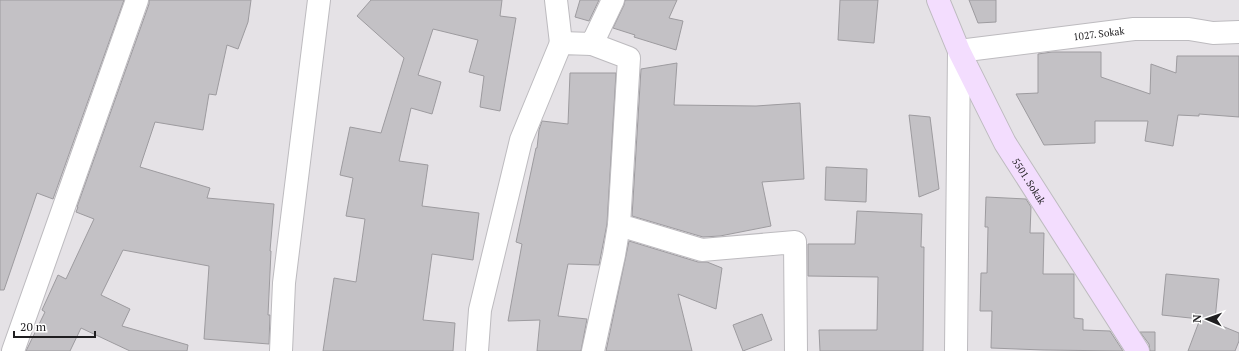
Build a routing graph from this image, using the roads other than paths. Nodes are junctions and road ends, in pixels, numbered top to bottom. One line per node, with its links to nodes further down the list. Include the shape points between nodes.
1 (137, 0): 11 (street)
2 (319, 0): 12 (street, via 284,283)
3 (556, 0): 7 (street)
4 (613, 0): 8 (street)
5 (938, 0): 9 (street, 5501. Sokak)
6 (1239, 32): 9 (street, 1027. Sokak, via 1134,29)
7 (561, 43): 8 (street); 13 (street, via 521,140 480,310)
8 (592, 44): 10 (street, via 629,58)
9 (959, 51): 16 (street); 17 (street, 5501. Sokak, via 1005,143)
10 (619, 225): 14 (street); 15 (street, via 702,250 795,242)
11 (13, 351)
12 (281, 351)
13 (477, 351)
14 (593, 351)
15 (796, 351)
16 (956, 351)
17 (1138, 351)

